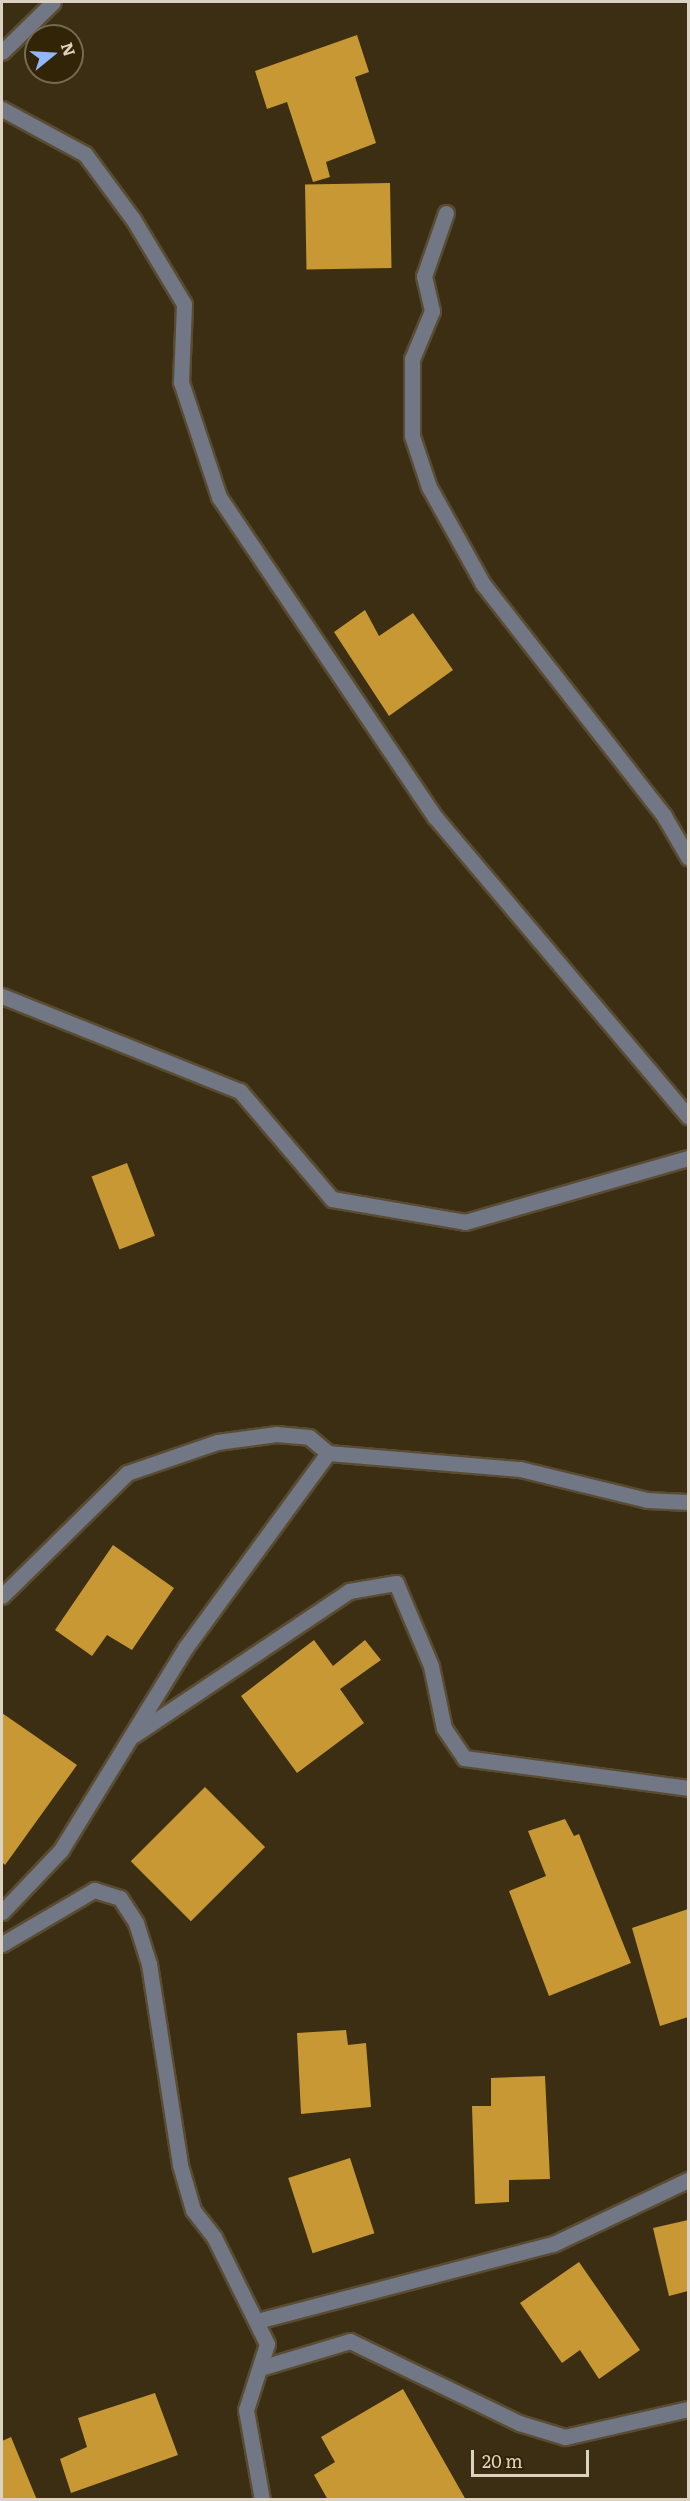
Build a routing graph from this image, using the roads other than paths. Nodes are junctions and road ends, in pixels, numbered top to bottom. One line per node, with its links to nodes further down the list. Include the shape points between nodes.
1 (53, 2): 2 (street)
2 (2, 52)
3 (2, 109): 7 (street, via 84,154 133,219 184,304 181,382 219,497 435,817)
4 (446, 213): 5 (street, via 424,276 432,311 412,359 412,436 429,488 483,584 664,816)
5 (688, 857)
6 (2, 996): 8 (street, via 240,1091 332,1199 465,1222)
7 (688, 1116)
8 (688, 1158)
9 (328, 1453): 10 (street, via 520,1469 647,1500); 11 (street, via 309,1437 276,1434 217,1442 127,1473); 12 (street, via 186,1647)
10 (688, 1502)
11 (2, 1596)
12 (129, 1738): 13 (street, via 350,1591 396,1583 431,1666 444,1728 464,1758); 14 (street, via 61,1850)
13 (688, 1788)
14 (2, 1912)
15 (2, 1944): 17 (street, via 94,1890 120,1898 136,1923 149,1964 180,2165 193,2210 214,2237)
16 (688, 2180): 17 (street, via 553,2244)
17 (257, 2321): 18 (street, via 267,2344)
18 (260, 2368): 19 (street, via 350,2341 519,2423 565,2437); 20 (street, via 246,2410)
19 (688, 2409)
20 (262, 2499)

